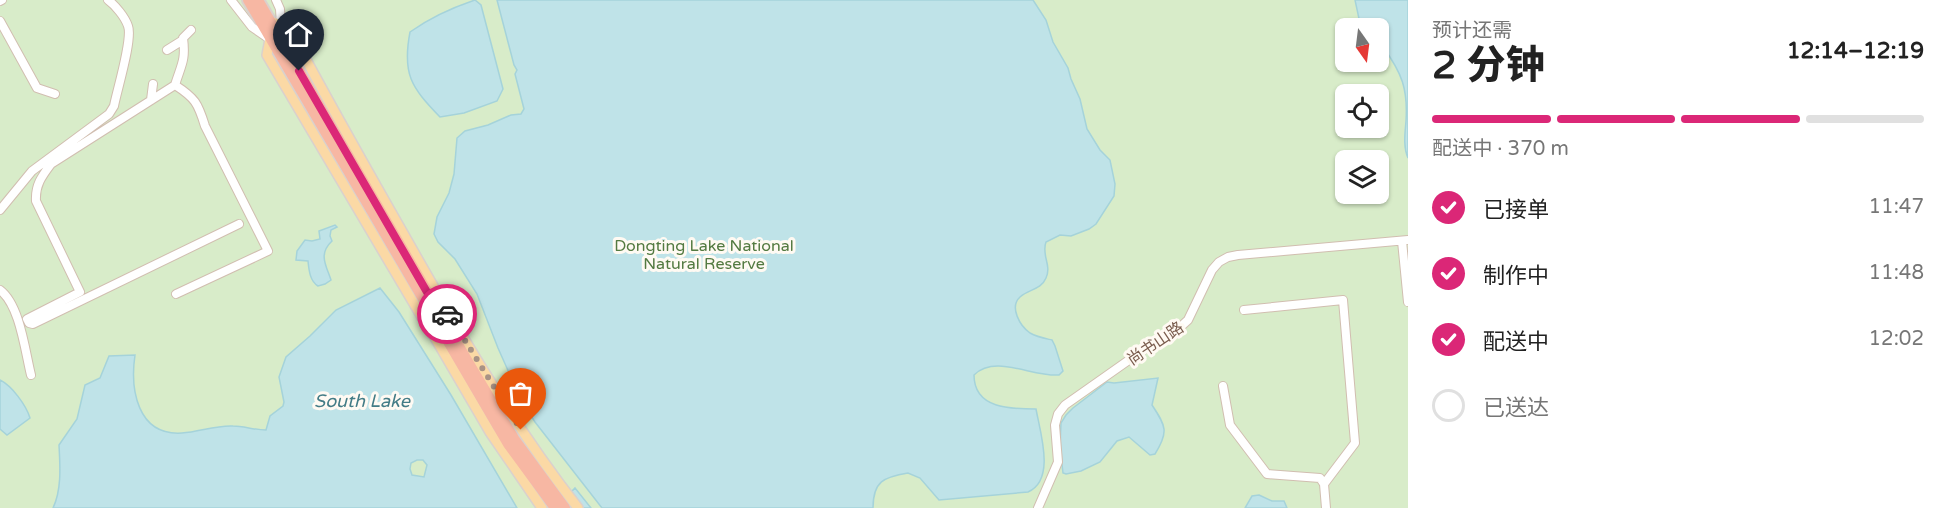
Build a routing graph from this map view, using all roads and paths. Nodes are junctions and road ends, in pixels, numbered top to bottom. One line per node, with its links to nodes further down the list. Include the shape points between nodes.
1 (108, 0): 16 (street, via 129,26 114,106 109,114 32,171)
2 (231, 0): 9 (street, via 252,27)
3 (248, 0): 9 (highway)
4 (258, 0): 7 (highway)
5 (276, 0): 7 (street, via 280,9)
6 (0, 21): 14 (street, via 37,88)
7 (275, 23): 22 (highway, via 283,43); 22 (main road, via 295,39)
8 (191, 30): 10 (street)
9 (270, 39): 20 (highway)
10 (183, 40): 11 (street); 13 (street, via 185,54)
11 (167, 50)
12 (153, 84): 15 (street)
13 (175, 85): 15 (street); 21 (street, via 192,97 200,111 268,251)
14 (55, 94)
15 (151, 100): 17 (street, via 51,164 41,177 35,189 36,201 80,292 27,319 29,323)
16 (0, 210)
17 (239, 224)
18 (1405, 240): 23 (street); 34 (street, 尚书山路, via 1238,255 1219,262 1188,320 1065,405 1058,414 1058,462)
19 (0, 290): 27 (street, via 7,295 20,327)
20 (413, 293): 25 (highway); 25 (main road, via 424,311)
21 (176, 294)
22 (434, 297): 25 (highway); 25 (main road, via 441,309)
23 (1408, 302)
24 (1244, 310): 29 (street, via 1343,300 1355,442)
25 (441, 325): 26 (highway); 26 (main road)
26 (466, 367): 30 (main road, via 490,432); 31 (highway, via 508,444); 32 (highway); 33 (main road)
27 (31, 375)
28 (1223, 386): 29 (street, via 1230,425 1267,474 1320,478)
29 (1324, 484): 35 (street)
30 (542, 508)
31 (555, 508)
32 (565, 508)
33 (578, 508)
34 (1038, 508)
35 (1326, 508)

